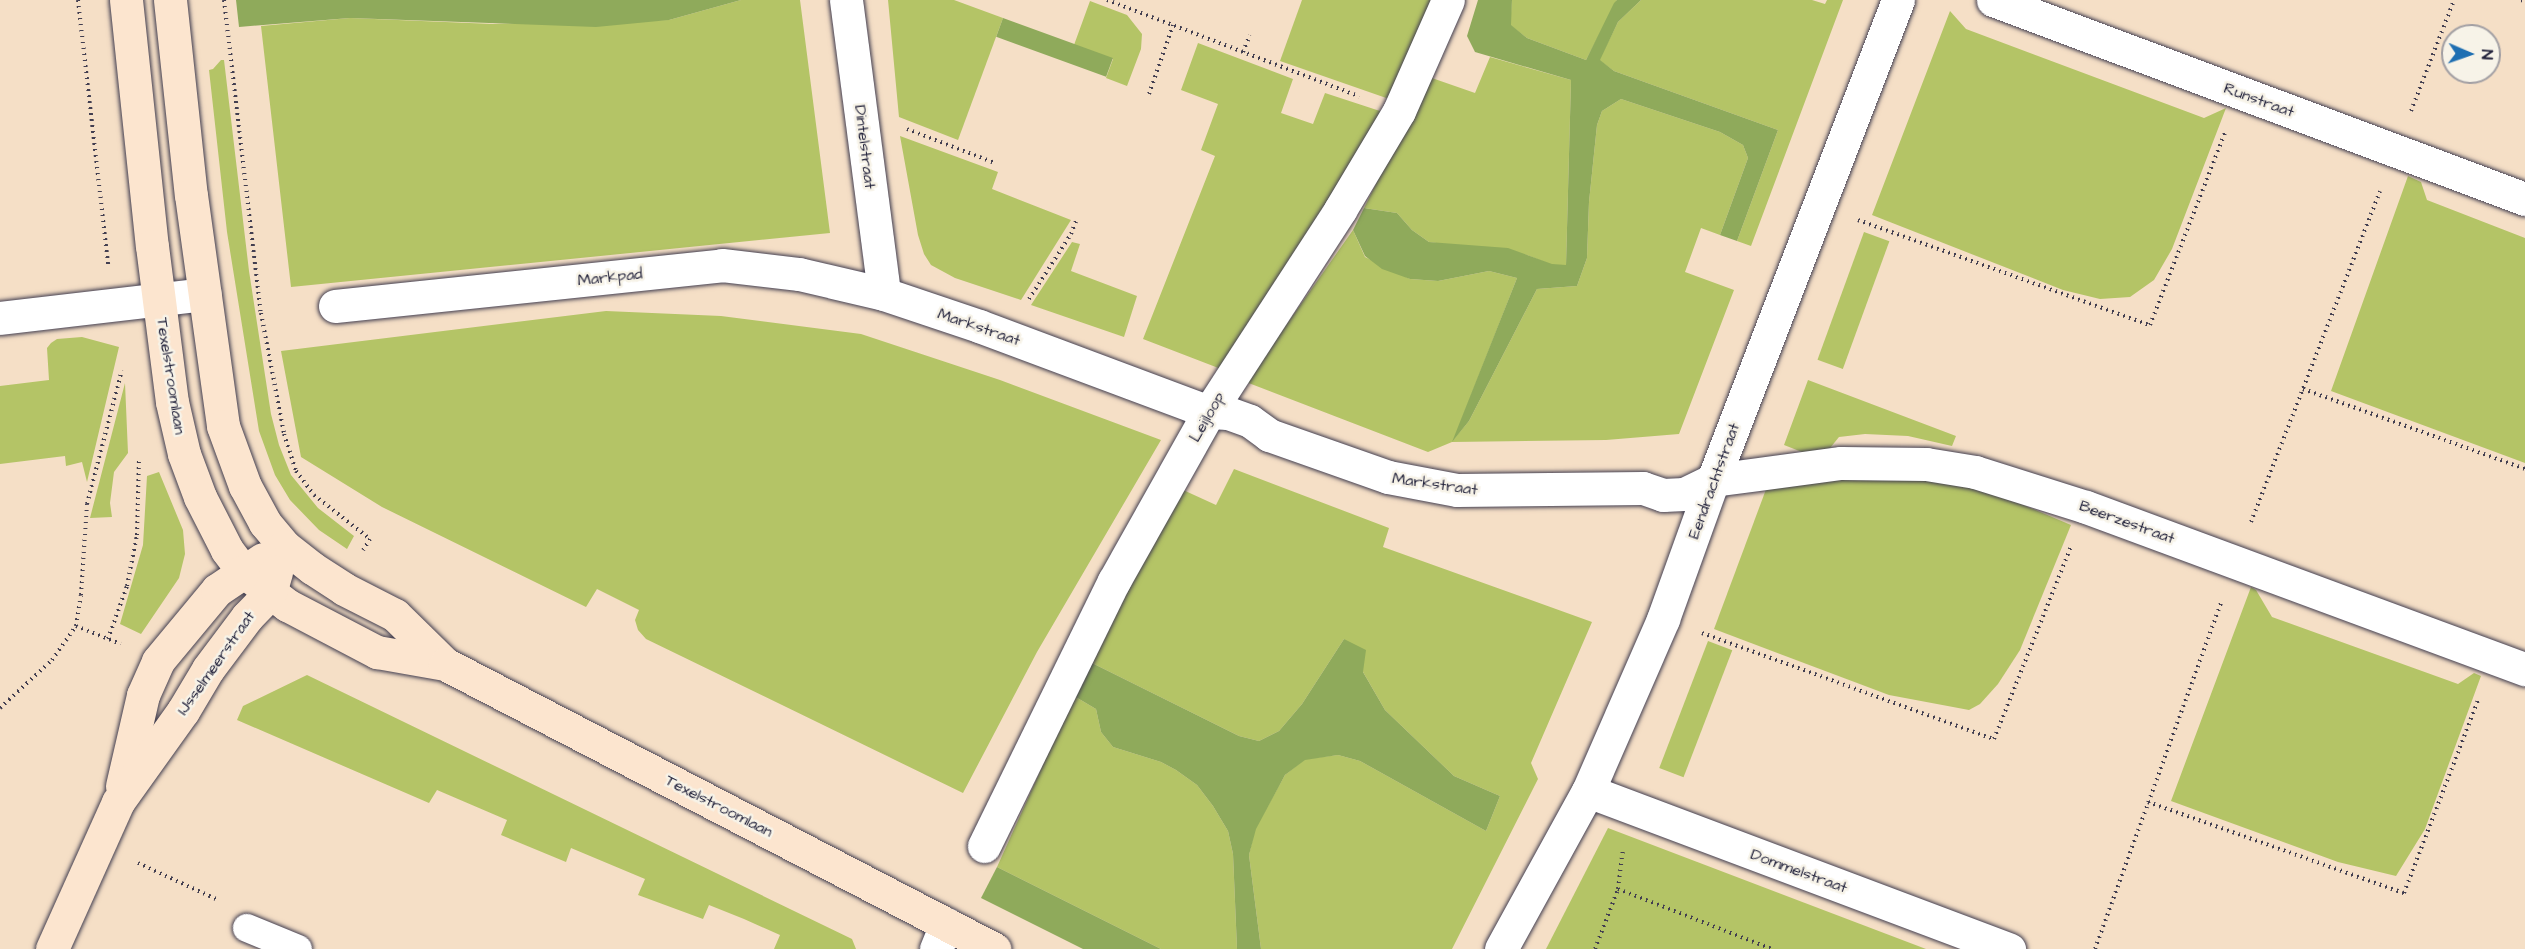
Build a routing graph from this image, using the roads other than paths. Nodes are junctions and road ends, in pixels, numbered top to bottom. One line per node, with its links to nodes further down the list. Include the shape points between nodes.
1 (126, 0): 10 (street, Texelstroomlaan)
2 (170, 0): 8 (street, Texelstroomlaan)
3 (846, 0): 9 (street, Dintelstraat)
4 (1448, 0): 13 (street, Leijloop, via 1399,111)
5 (1898, 0): 14 (street, Eendrachtstraat)
6 (1993, 0): 7 (street, Runstraat)
7 (2525, 199)
8 (205, 294): 10 (street, Texelstroomlaan); 15 (street, Texelstroomlaan, via 223,426 245,486 265,523)
9 (884, 294): 11 (street, Markpad, via 799,274 722,265); 13 (street, Markstraat, via 1006,335)
10 (160, 299): 12 (street, Texelstroomlaan); 16 (street, Texelstroomlaan, via 172,402 184,454 200,497 227,550)
11 (334, 306)
12 (0, 318)
13 (1209, 412): 14 (street, Markstraat, via 1250,421 1269,435 1388,477 1457,490 1643,488 1662,477 1686,474); 22 (street, Leijloop, via 1113,581)
14 (1713, 480): 19 (street, Beerzestraat, via 1841,463 1926,464 1975,472 2086,507); 20 (street, Eendrachtstraat, via 1663,619)
15 (284, 546): 16 (street, IJsselmeerstraat); 17 (street, IJsselmeerstraat); 18 (street, Texelstroomlaan, via 344,589 395,615)
16 (243, 571): 17 (street, Texelstroomlaan); 21 (street, IJsselmeerstraat, via 217,590 158,661 143,695)
17 (270, 593): 18 (street, Texelstroomlaan, via 325,627 377,652); 21 (street, IJsselmeerstraat, via 208,669)
18 (445, 664): 24 (street, Texelstroomlaan)
19 (2525, 669)
20 (1588, 791): 28 (street, Eendrachtstraat); 29 (street, Dommelstraat)
21 (118, 802): 25 (street, IJsselmeerstraat)
22 (984, 846)
23 (247, 928): 26 (lane)
24 (941, 937): 27 (street, Texelstroomlaan)
25 (52, 949)
26 (298, 949)
27 (994, 949)
28 (1501, 949)
29 (2009, 949)

